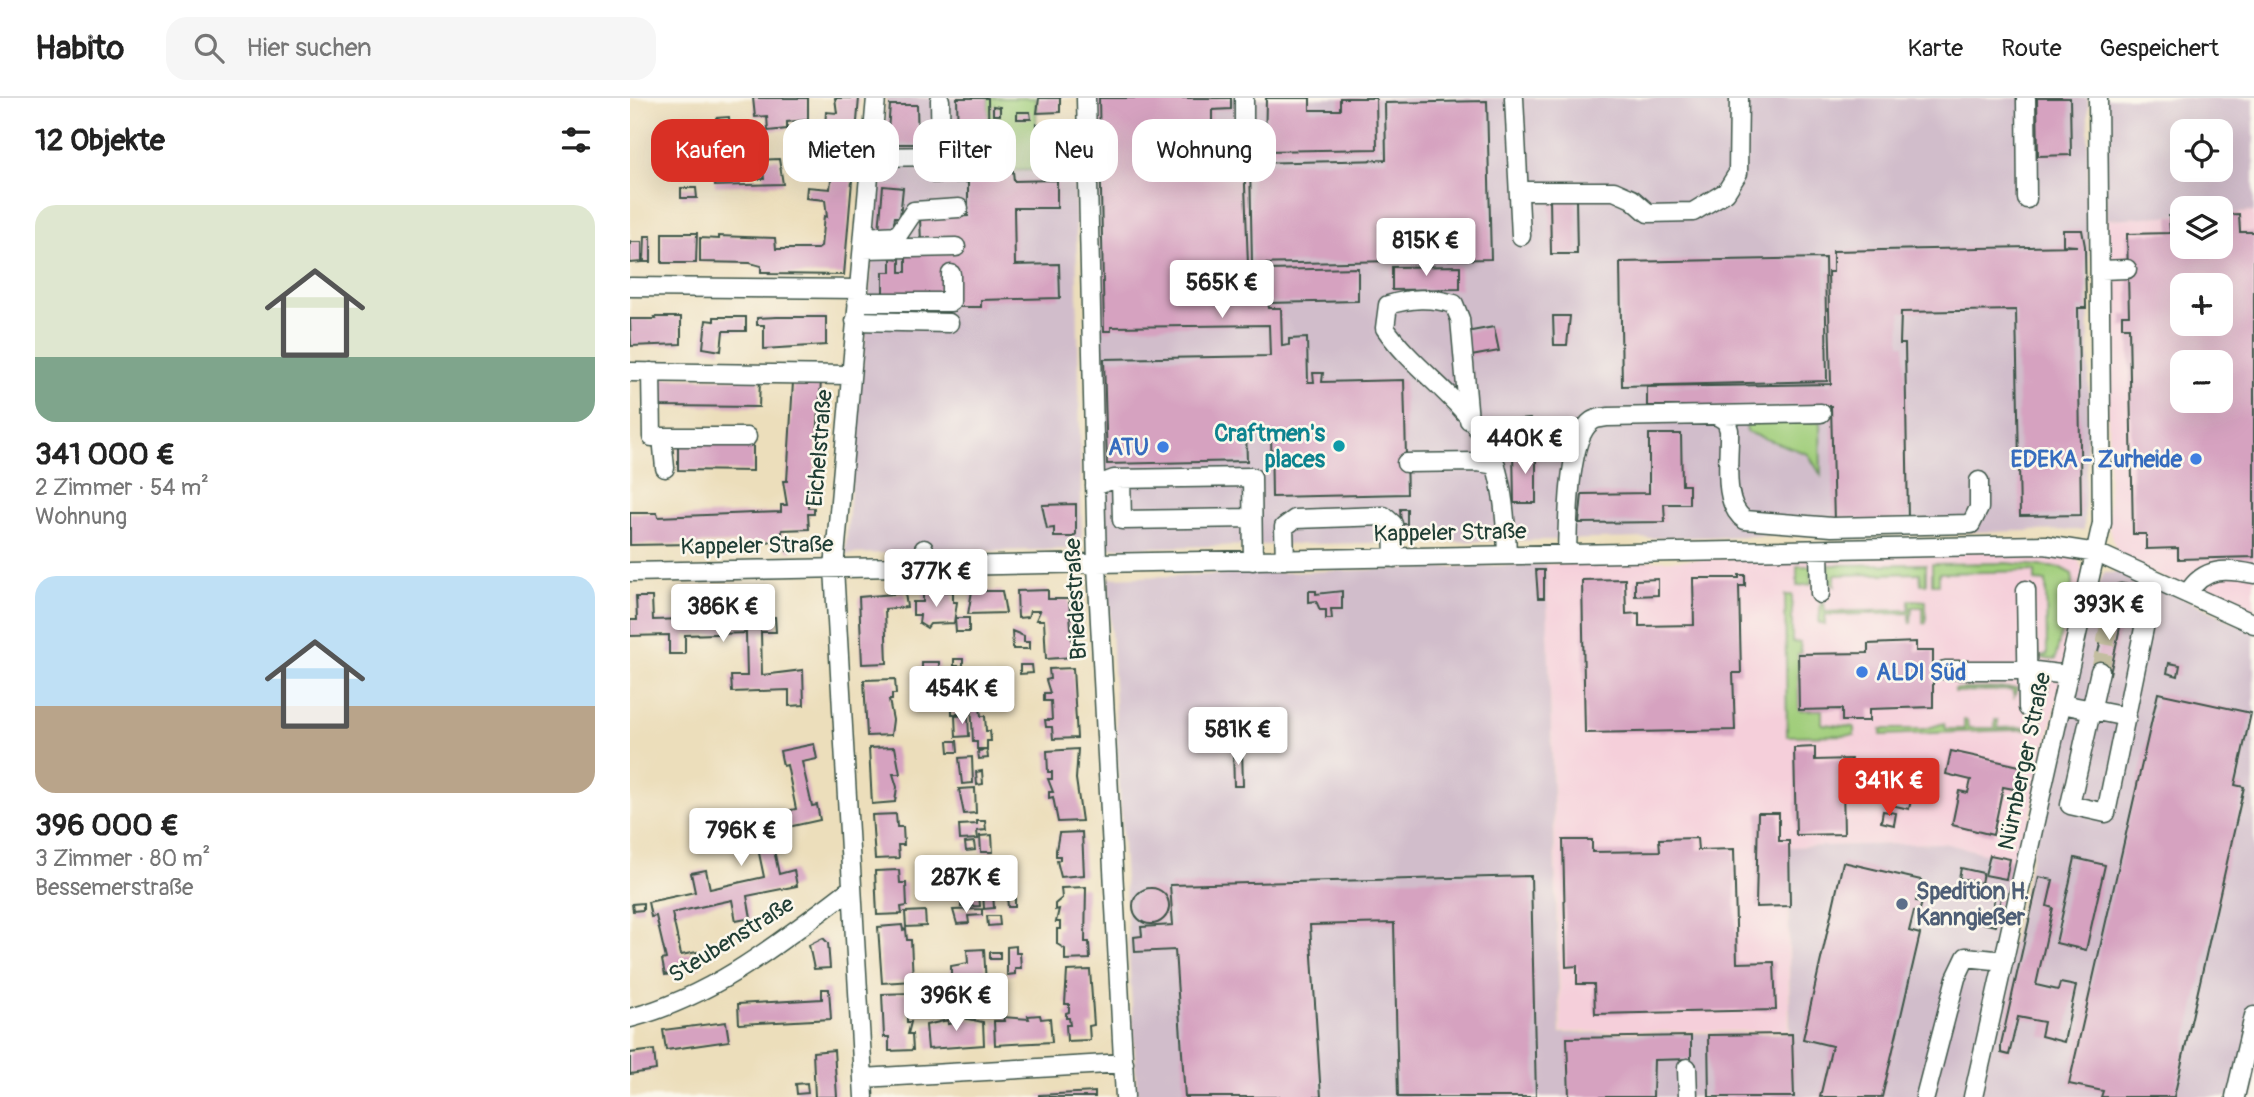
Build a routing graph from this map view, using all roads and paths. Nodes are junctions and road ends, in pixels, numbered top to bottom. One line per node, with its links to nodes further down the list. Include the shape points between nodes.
1 (876, 98): 9 (street, Eichelstraße)
2 (1086, 98): 39 (street, Briedestraße)
3 (1244, 98): 10 (street)
4 (1514, 98): 13 (street)
5 (1740, 98): 13 (street, via 1738,173 1726,192 1693,212 1648,213 1614,191)
6 (2026, 98): 14 (street)
7 (2098, 98): 20 (street, Nürnberger Straße)
8 (940, 100): 11 (street, via 941,156)
9 (874, 119)
10 (1244, 119)
11 (899, 157)
12 (869, 182): 17 (street, Eichelstraße)
13 (1520, 191): 16 (street)
14 (2026, 199)
15 (959, 208): 17 (street, via 914,211 898,235)
16 (1521, 236)
17 (863, 243): 18 (street); 23 (street, Eichelstraße)
18 (956, 247)
19 (2127, 269): 20 (street)
20 (2101, 270): 42 (street, Nürnberger Straße, via 2102,523)
21 (951, 274): 23 (street, via 951,302)
22 (630, 287): 23 (street)
23 (858, 295): 24 (street, Eichelstraße)
24 (855, 321): 25 (street); 28 (street, Eichelstraße)
25 (949, 323)
26 (630, 372): 27 (street)
27 (651, 372): 28 (street); 32 (street, via 652,437)
28 (850, 375): 49 (street, Eichelstraße)
29 (1821, 413): 30 (street)
30 (1716, 415): 38 (street, via 1726,421 1729,430 1731,502 1735,513 1745,520 1832,527 1970,524 1979,508); 43 (street, via 1593,420 1582,433 1573,467)
31 (1469, 419): 31 (street, via 1401,351 1385,328 1388,305 1410,299 1454,304 1460,319); 35 (street)
32 (662, 437): 33 (street); 36 (street)
33 (747, 437)
34 (1406, 463): 35 (street)
35 (1496, 465): 44 (street)
36 (665, 468)
37 (1121, 479): 39 (street); 40 (street, via 1122,520); 40 (street, via 1252,477)
38 (1979, 481)
39 (1095, 486): 48 (street, Briedestraße)
40 (1252, 518): 47 (street)
41 (1819, 550): 42 (street, Kappeler Straße, via 2045,545); 43 (street, Kappeler Straße); 54 (street)
42 (2097, 553): 53 (street, Kappeler Straße); 60 (street, Nürnberger Straße)
43 (1567, 554): 44 (street, Kappeler Straße)
44 (1507, 555): 45 (street, Kappeler Straße)
45 (1394, 558): 46 (street, Kappeler Straße); 46 (street, via 1393,524 1384,516 1295,519 1284,527)
46 (1285, 560): 47 (street, Kappeler Straße)
47 (1253, 561): 48 (street, Kappeler Straße)
48 (1097, 565): 49 (street, Kappeler Straße, via 924,558); 69 (street, Briedestraße)
49 (834, 568): 50 (street, Kappeler Straße); 65 (street, Eichelstraße)
50 (630, 572)
51 (2254, 574): 53 (street, via 2213,571 2195,582)
52 (2026, 590): 58 (street)
53 (2188, 593): 56 (street, Kappeler Straße)
54 (1820, 594)
55 (2112, 610): 64 (street, via 2121,593 2143,597 2150,604)
56 (2254, 624)
57 (1945, 670): 58 (street)
58 (2027, 670): 60 (street); 62 (street)
59 (2099, 671): 63 (street)
60 (2068, 675): 61 (street, Nürnberger Straße)
61 (2062, 704): 63 (street); 66 (street, Nürnberger Straße)
62 (2028, 708)
63 (2092, 710): 64 (street); 64 (street, via 2070,805 2106,813)
64 (2127, 717)
65 (852, 888): 68 (street, Steubenstraße, via 775,946 696,996); 71 (street, Eichelstraße)
66 (2004, 961): 75 (street, via 1966,957 1956,978); 76 (street, Nürnberger Straße)
67 (2254, 1016): 77 (street)
68 (630, 1018)
69 (1124, 1063): 71 (street); 73 (street, Briedestraße)
70 (1687, 1068): 74 (street)
71 (863, 1078): 72 (street, Eichelstraße)
72 (864, 1097)
73 (1125, 1097)
74 (1688, 1097)
75 (1925, 1097)
76 (1973, 1097)
77 (2235, 1097)

